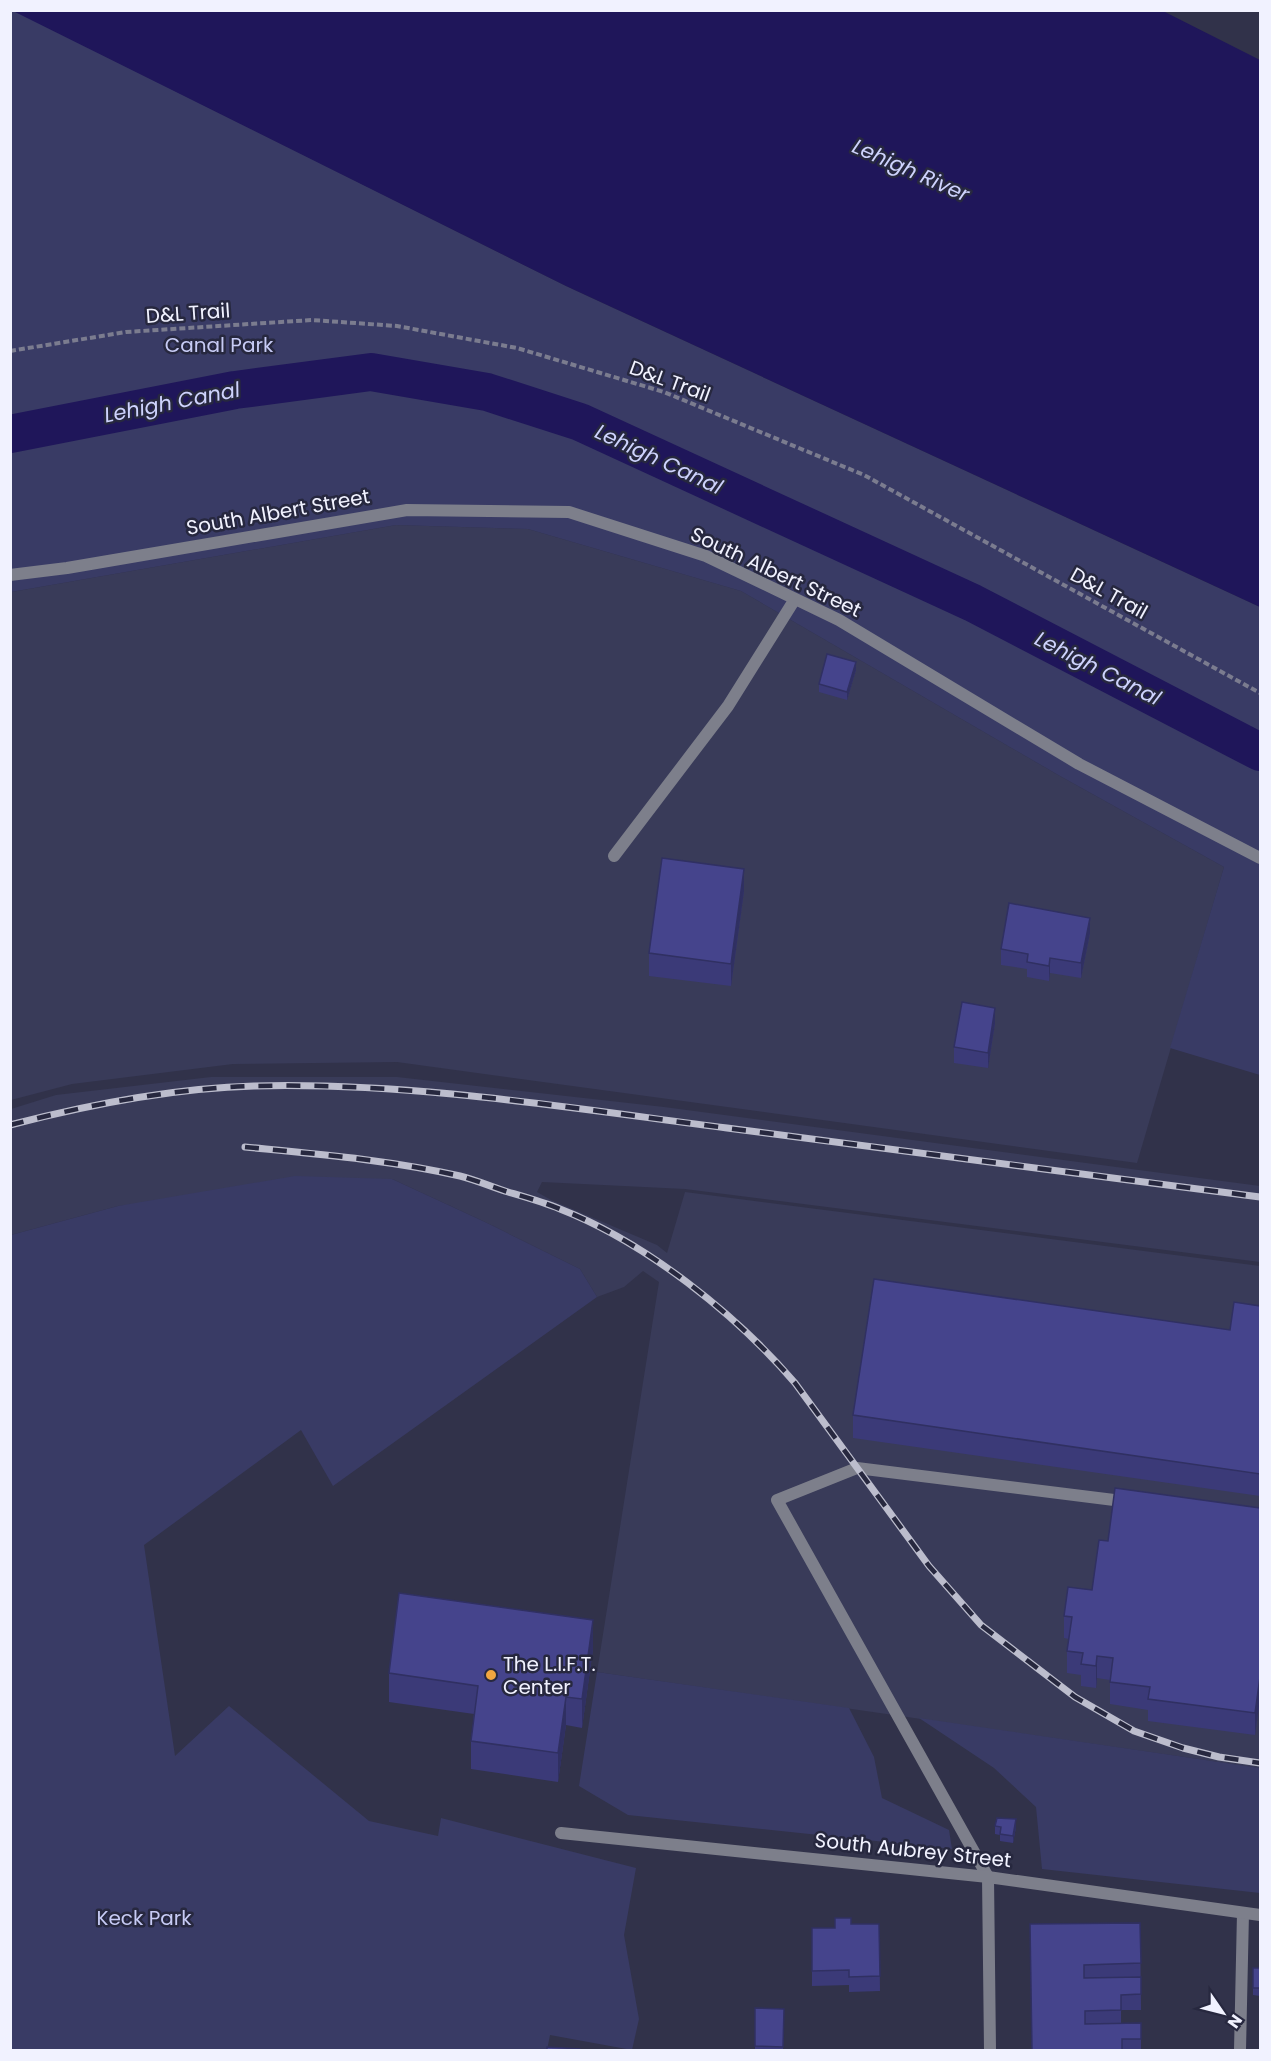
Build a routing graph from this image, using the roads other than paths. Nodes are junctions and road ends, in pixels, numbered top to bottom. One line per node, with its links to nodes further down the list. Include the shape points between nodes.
1 (10, 574): 2 (street, South Albert Street, via 67,568 407,510 569,512 706,556)
2 (795, 599): 3 (street, via 728,706); 4 (street, South Albert Street, via 839,620 1079,764)
3 (614, 856)
4 (1260, 858)
5 (1142, 1504): 7 (street, via 857,1468 777,1500)
6 (561, 1833): 7 (street, South Aubrey Street)
7 (988, 1877): 8 (street, South Aubrey Street); 10 (street)
8 (1243, 1913): 9 (street, South Aubrey Street); 11 (street)
9 (1260, 1915)
10 (990, 2050)
11 (1240, 2050)

